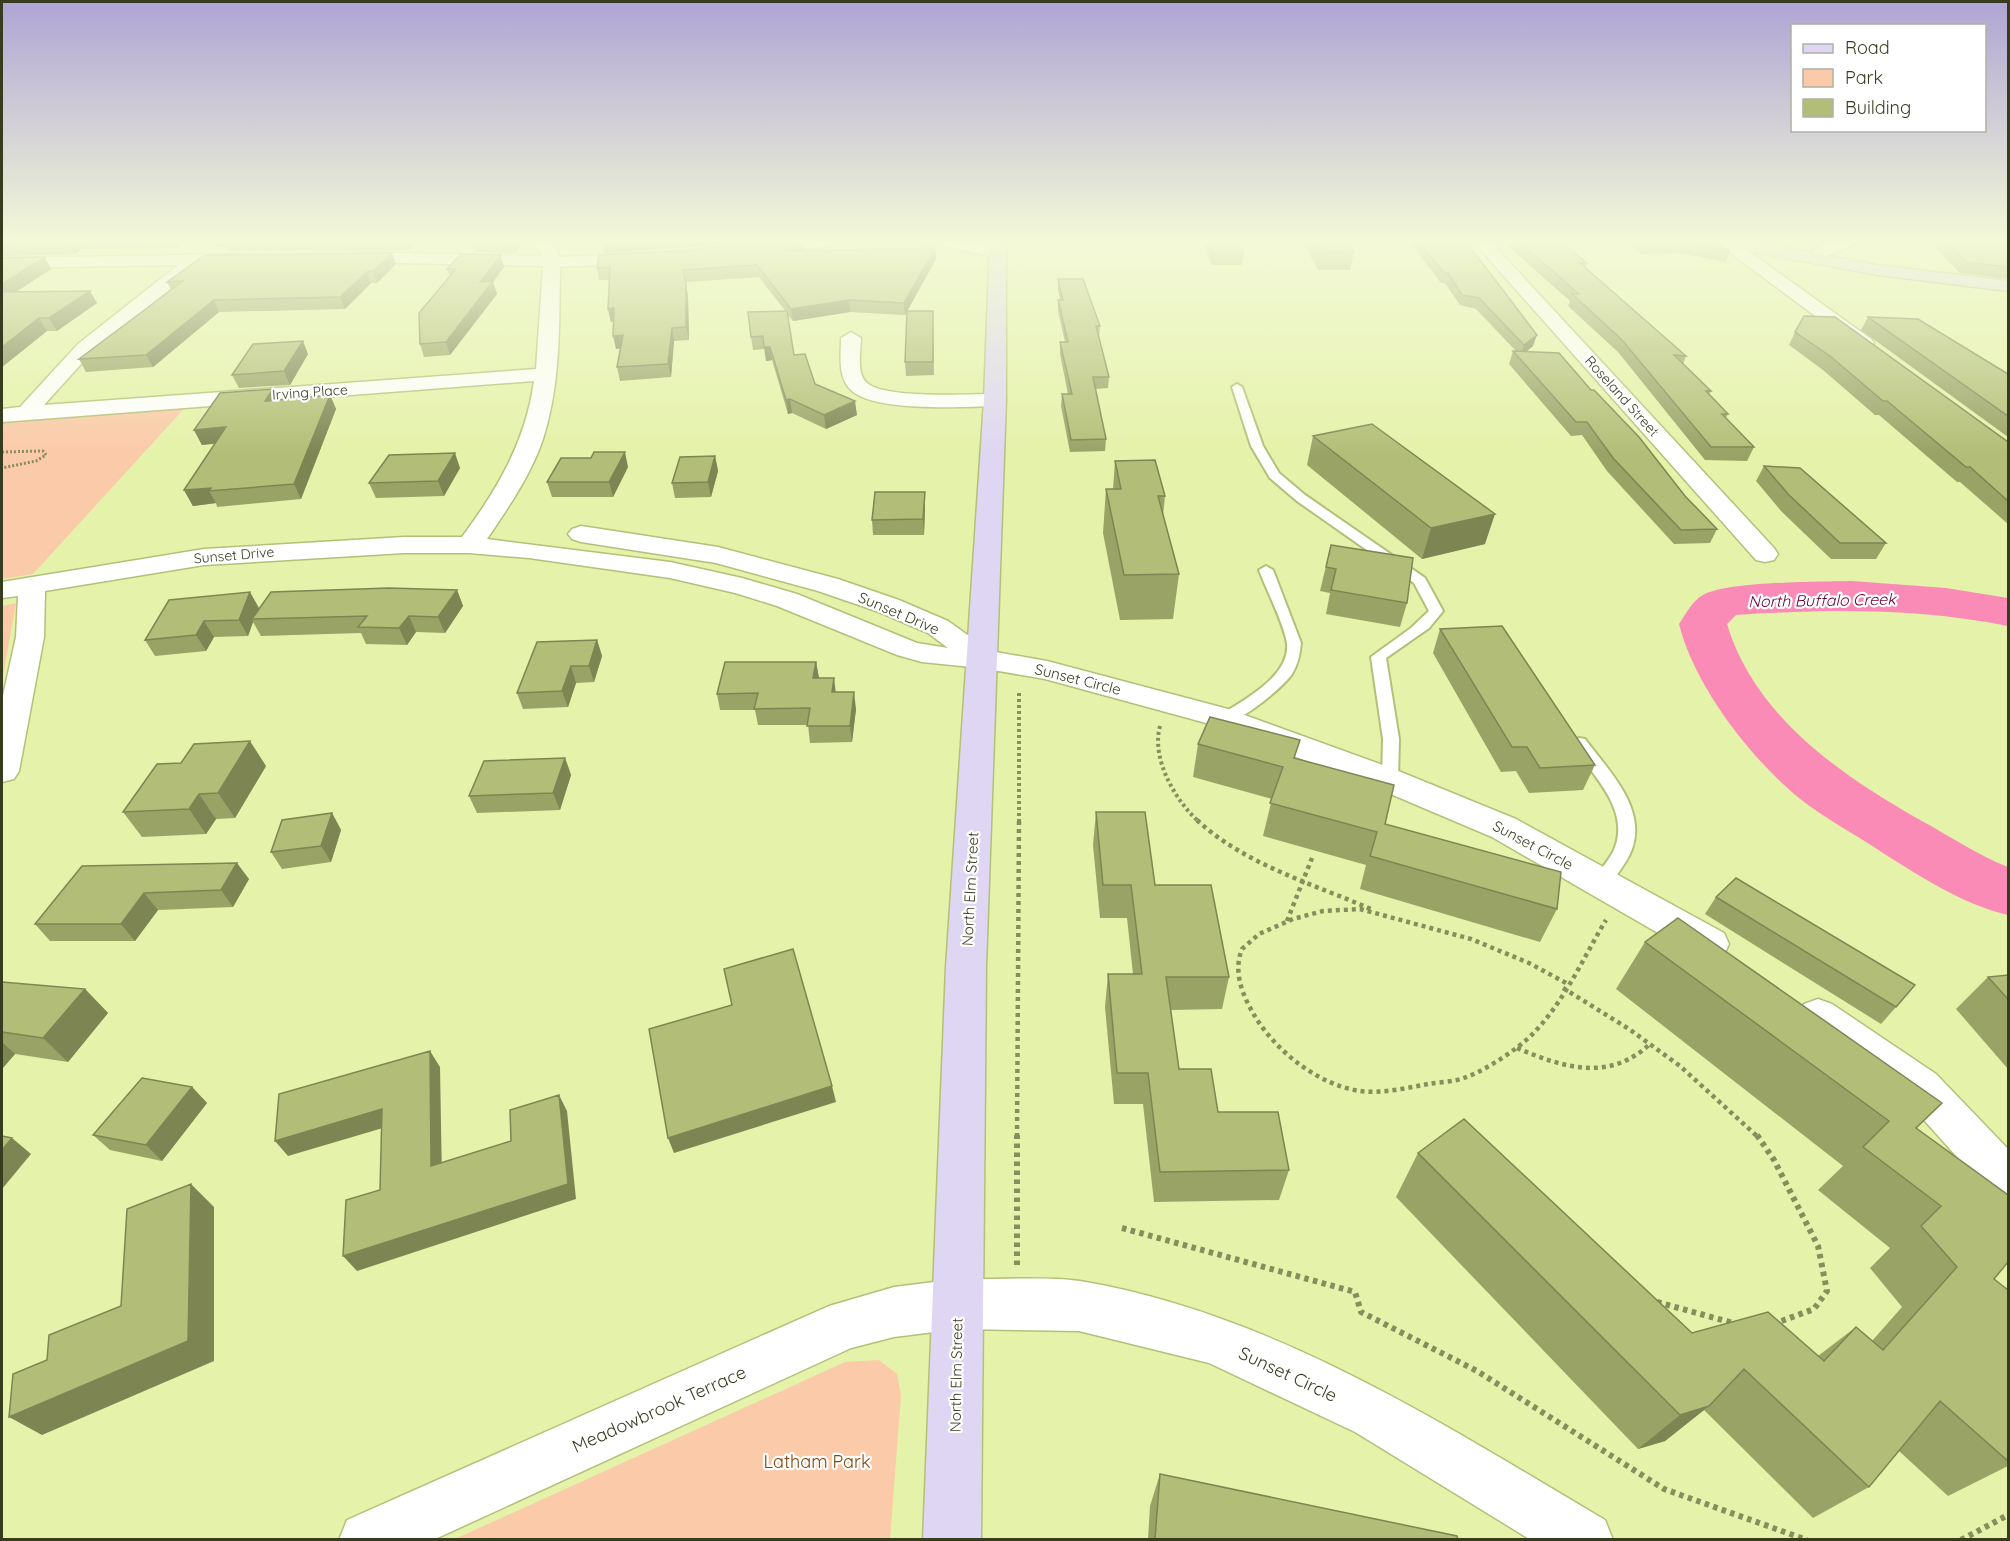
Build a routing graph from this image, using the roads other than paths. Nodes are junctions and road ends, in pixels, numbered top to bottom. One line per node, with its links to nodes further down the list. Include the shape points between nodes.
1 (131, 311): 11 (street, via 82,349 53,378)
2 (550, 311): 8 (street)
3 (997, 311): 10 (main road, North Elm Street)
4 (1544, 311): 14 (street, Roseland Street)
5 (1818, 311): 7 (street)
6 (851, 338): 10 (street, via 851,374 860,387 872,394)
7 (1877, 353)
8 (547, 374): 11 (street, Irving Place); 13 (street, via 536,427 491,514)
9 (1237, 387): 22 (lane, via 1257,446 1274,475 1420,581 1436,611 1427,626 1378,657 1391,739)
10 (995, 400): 18 (main road, North Elm Street)
11 (27, 413): 12 (street, Irving Place)
12 (2, 415)
13 (470, 545): 16 (street, Sunset Drive, via 337,547 204,557); 18 (street, Sunset Drive, via 670,570 787,600 924,653)
14 (1765, 554)
15 (1266, 570): 19 (lane, via 1294,643 1293,656 1285,673)
16 (33, 584): 17 (street, Sunset Drive); 21 (street, via 30,637)
17 (2, 590)
18 (1000, 662): 19 (street, Sunset Circle, via 1047,670); 27 (main road, North Elm Street, via 966,967)
19 (1226, 719): 22 (street, Sunset Circle)
20 (1572, 732): 23 (lane, via 1625,809 1624,847)
21 (2, 771)
22 (1389, 780): 23 (street, Sunset Circle, via 1504,828)
23 (1611, 905): 24 (street, Sunset Circle)
24 (1737, 960)
25 (1795, 1000): 26 (street, via 1920,1087)
26 (2008, 1181)
27 (958, 1304): 28 (street, Meadowbrook Terrace, via 894,1312 847,1324); 29 (main road, North Elm Street); 30 (street, Sunset Circle, via 1078,1306 1213,1339 1374,1413)
28 (367, 1539)
29 (952, 1539)
30 (1585, 1539)

